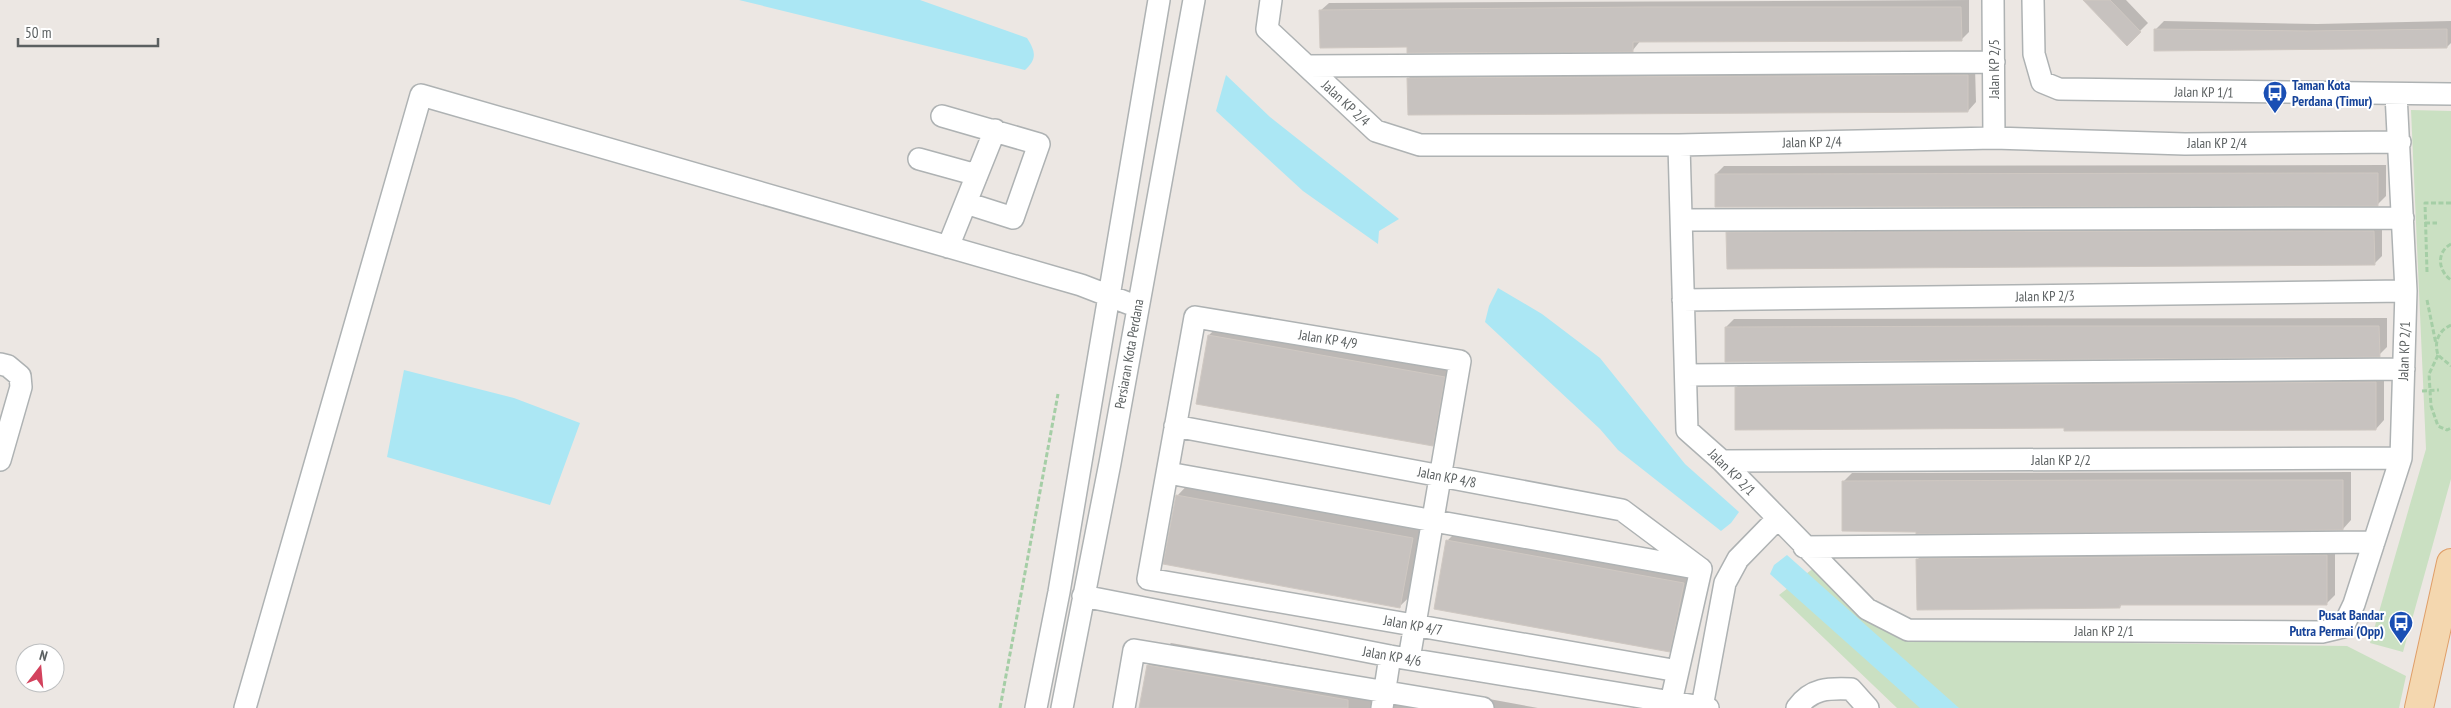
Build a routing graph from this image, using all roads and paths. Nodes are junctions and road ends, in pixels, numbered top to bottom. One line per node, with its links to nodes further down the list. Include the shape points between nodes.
1 (1159, 0): 27 (street, Persiaran Kota Perdana)
2 (1194, 0): 29 (street, Persiaran Kota Perdana)
3 (1271, 0): 7 (street, Jalan KP 2/4, via 1267,28)
4 (1994, 0): 6 (street, Jalan KP 2/5)
5 (2033, 0): 8 (street, Jalan KP 1/1, via 2036,63 2042,82 2059,90)
6 (1994, 62): 7 (street); 12 (street, Jalan KP 2/5)
7 (1307, 66): 14 (street, Jalan KP 2/4, via 1376,131 1420,145)
8 (2396, 94): 9 (street, Jalan KP 1/1); 13 (street, Jalan KP 2/1)
9 (2451, 94)
10 (942, 116): 11 (street)
11 (995, 130): 16 (street); 17 (street, via 1039,144 1012,218)
12 (1994, 138): 13 (street, Jalan KP 2/4, via 2185,144); 14 (street, Jalan KP 2/4)
13 (2400, 142): 19 (street, Jalan KP 2/1)
14 (1679, 145): 20 (street, Jalan KP 2/1)
15 (920, 159): 16 (street)
16 (977, 175): 17 (street)
17 (966, 203): 22 (street)
18 (2451, 203): 23 (path, via 2425,203)
19 (2403, 218): 20 (street); 26 (street, Jalan KP 2/1)
20 (1682, 220): 28 (street, Jalan KP 2/1)
21 (2451, 244): 24 (path, via 2443,251 2440,265)
22 (948, 247): 27 (street, via 1081,285); 59 (street, via 422,95)
23 (2427, 280)
24 (2451, 280)
25 (2427, 290): 31 (path)
26 (2406, 292): 28 (street, Jalan KP 2/3); 35 (street, Jalan KP 2/1)
27 (1110, 297): 29 (street); 61 (street, Persiaran Kota Perdana)
28 (1683, 300): 36 (street, Jalan KP 2/1)
29 (1138, 307): 51 (street, Persiaran Kota Perdana)
30 (2451, 325): 31 (path, via 2441,332)
31 (2436, 344): 32 (path)
32 (2438, 355): 34 (path); 39 (path, via 2429,374 2431,406 2438,426 2447,430)
33 (0, 364): 41 (street, via 20,376 21,387)
34 (2451, 366)
35 (2404, 369): 36 (street); 40 (street, Jalan KP 2/1)
36 (1686, 375): 42 (street, Jalan KP 2/1, via 1687,430)
37 (1058, 394): 60 (path)
38 (1175, 426): 43 (street); 44 (street, Jalan KP 4/8); 44 (street, Jalan KP 4/9, via 1195,317 1460,361)
39 (2451, 428)
40 (2401, 458): 42 (street, Jalan KP 2/2); 47 (street, Jalan KP 2/1)
41 (0, 460)
42 (1722, 461): 45 (street, Jalan KP 2/1)
43 (1168, 473): 46 (street); 52 (street, Jalan KP 4/7, via 1148,579)
44 (1441, 476): 46 (street); 50 (street, Jalan KP 4/8, via 1622,510)
45 (1777, 519): 48 (street, Jalan KP 2/1); 58 (street, via 1738,559 1725,583)
46 (1433, 520): 50 (street); 52 (street)
47 (2374, 542): 48 (street); 48 (street, Jalan KP 2/1, via 2343,627 2322,632 1908,630 1867,610)
48 (1804, 546)
49 (2451, 564): 67 (main road)
50 (1700, 568): 54 (street)
51 (1083, 596): 53 (street, Jalan KP 4/6); 62 (street, Persiaran Kota Perdana)
52 (1415, 625): 53 (street); 54 (street, Jalan KP 4/7)
53 (1400, 658): 55 (street); 56 (street, Jalan KP 4/6)
54 (1678, 671): 57 (street)
55 (1383, 700): 63 (street, via 1134,650); 64 (street)
56 (1636, 702): 57 (street, Jalan KP 4/6)
57 (1671, 702): 58 (street, Jalan KP 4/6)
58 (1705, 707)
59 (245, 708)
60 (1000, 708)
61 (1036, 708)
62 (1062, 708)
63 (1124, 708)
64 (1483, 708)
65 (1797, 708): 66 (street, via 1804,698 1827,688 1851,689)
66 (1868, 708)
67 (2419, 708)

